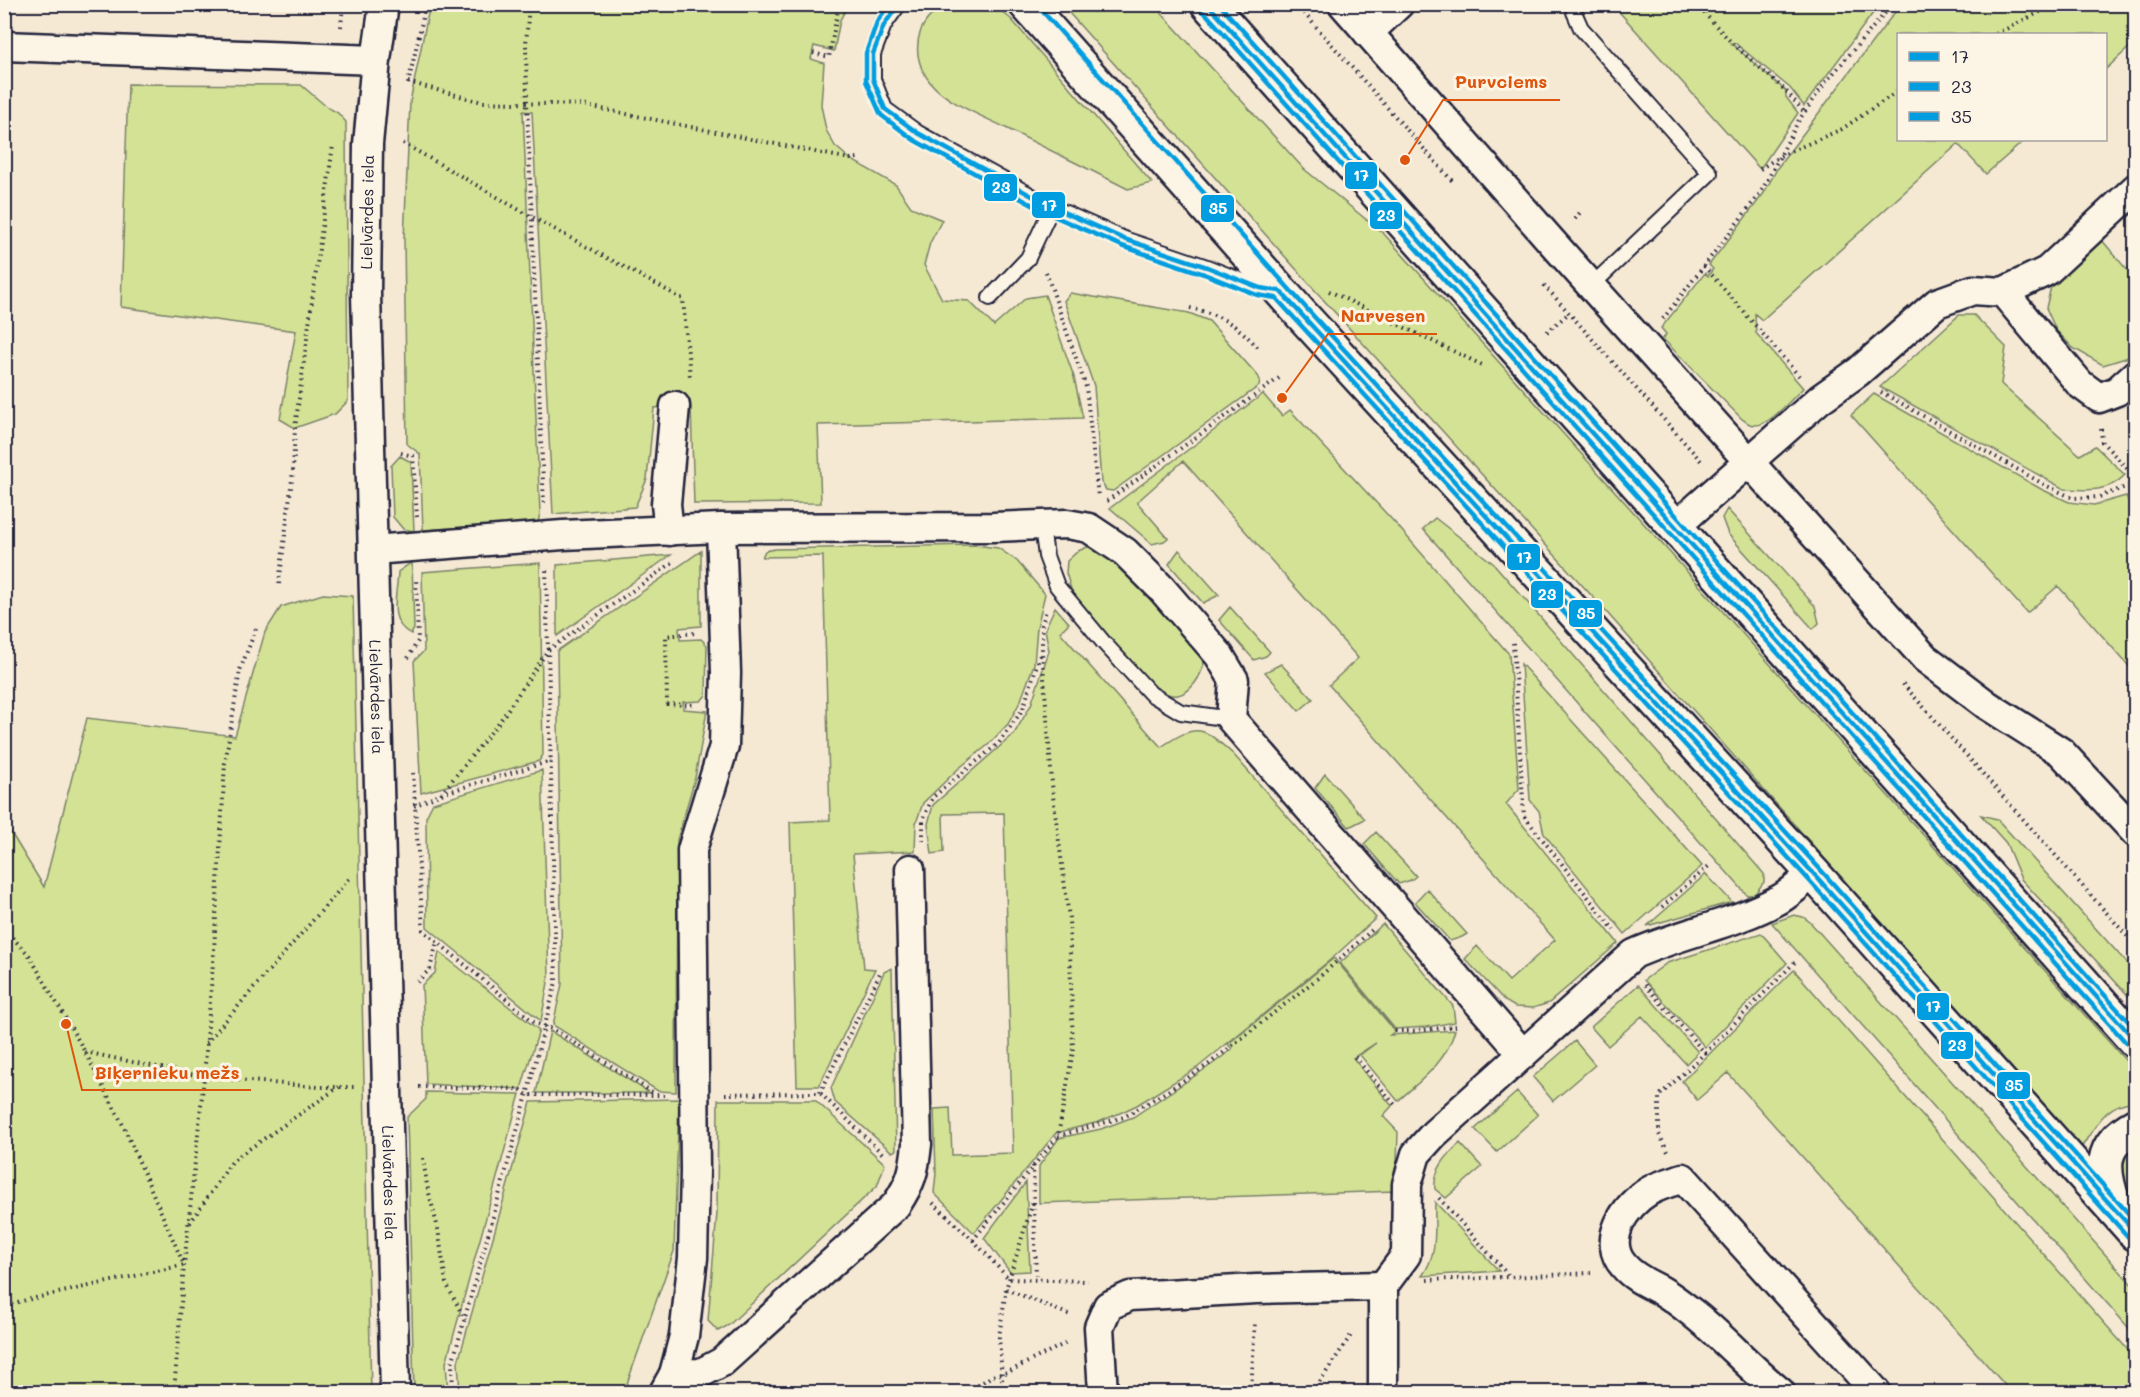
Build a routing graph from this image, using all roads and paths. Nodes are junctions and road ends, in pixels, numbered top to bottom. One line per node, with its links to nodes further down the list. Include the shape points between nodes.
1 (343, 4): 19 (path)
2 (384, 4): 20 (street, Lielvārdes iela)
3 (426, 4): 21 (path)
4 (529, 4): 24 (path)
5 (839, 4): 18 (path, via 828,57)
6 (898, 4): 34 (lane, via 884,25 873,54 873,80 885,109 918,133)
7 (1026, 4): 39 (main road)
8 (1343, 4): 15 (street)
9 (1399, 4): 15 (street)
10 (1575, 4): 38 (lane, via 1581,28 1710,173)
11 (1696, 4): 25 (path)
12 (1893, 4): 25 (path)
13 (2056, 4): 16 (path)
14 (1208, 6): 60 (main road)
15 (1368, 33): 38 (street)
16 (1998, 33)
17 (4, 46): 19 (street)
18 (813, 53)
19 (339, 57): 20 (street)
20 (376, 60): 21 (path); 66 (street, Lielvārdes iela, via 368,144 366,294)
21 (409, 83): 22 (path); 24 (path, via 482,102)
22 (407, 90)
23 (1897, 92): 30 (path, via 1842,129)
24 (527, 104): 31 (path, via 582,105); 35 (path)
25 (1804, 112): 30 (path)
26 (404, 132): 28 (path)
27 (335, 137): 68 (path, via 295,428)
28 (403, 143): 29 (path); 35 (path)
29 (402, 154)
30 (1780, 156): 32 (path); 36 (path, via 1761,192)
31 (858, 158)
32 (1760, 169)
33 (2136, 188): 40 (street, via 2047,271)
34 (1052, 207): 39 (lane, via 1124,239 1260,288); 42 (lane, via 1028,258)
35 (532, 217): 54 (path, via 682,299 691,390); 64 (path)
36 (1704, 266): 46 (path, via 1660,322); 53 (path)
37 (1045, 267): 51 (path, via 1086,387 1100,507)
38 (1591, 286): 46 (street)
39 (1280, 291): 88 (main road)
40 (2003, 292): 49 (street, via 1972,290 1937,303); 52 (street, via 2080,384)
41 (1320, 296): 48 (path, via 1328,291)
42 (990, 298)
43 (1190, 308): 47 (path, via 1212,313 1235,326)
44 (1569, 313): 45 (path)
45 (1540, 338)
46 (1640, 340): 56 (street)
47 (1260, 350)
48 (1488, 368)
49 (1858, 372): 53 (street); 58 (path, via 1876,389 2073,498 2099,496)
50 (2136, 374): 52 (street, via 2116,391)
51 (1282, 376)
52 (2099, 398): 57 (path, via 2102,442)
53 (1820, 399): 56 (street)
54 (675, 406): 63 (street, via 666,504)
55 (399, 452): 65 (path, via 414,456)
56 (1748, 461): 60 (street); 83 (street, via 1925,658 1987,705 2061,752)
57 (2136, 479): 58 (path)
58 (2128, 486): 59 (path)
59 (2136, 500)
60 (1676, 526): 101 (main road)
61 (1042, 527): 62 (street); 69 (lane, via 1046,556); 78 (street, via 1067,524 1089,528 1125,552 1161,588 1219,655 1234,680)
62 (721, 528): 63 (street); 71 (street)
63 (669, 531): 64 (street)
64 (546, 537): 65 (street); 73 (path)
65 (419, 546): 66 (street); 75 (path, via 418,641 408,657)
66 (373, 550): 84 (street, Lielvārdes iela)
67 (675, 561): 73 (path)
68 (279, 584)
69 (1057, 586): 74 (path, via 1045,611); 78 (lane, via 1152,694 1181,712)
70 (257, 626): 102 (path, via 240,670 225,764)
71 (724, 631): 77 (street); 77 (path, via 666,636 667,704)
72 (1513, 643): 95 (path, via 1524,816)
73 (548, 650): 79 (path); 81 (path, via 500,721)
74 (1042, 652): 85 (path, via 1023,709 999,743 933,797 923,819); 89 (path, via 1072,982 1073,1051 1058,1136 1124,1117 1209,1064 1318,978)
75 (409, 669)
76 (1899, 679): 93 (path)
77 (725, 706): 114 (street, via 724,746 692,850)
78 (1231, 719): 89 (street)
79 (551, 761): 81 (path); 98 (path, via 556,982)
80 (413, 771): 82 (path)
81 (441, 794): 82 (path)
82 (415, 805): 84 (path); 92 (path, via 423,930)
83 (2136, 833)
84 (381, 842): 102 (path); 109 (street, Lielvārdes iela)
85 (923, 843)
86 (1710, 865): 90 (path)
87 (910, 869): 94 (street)
88 (1813, 873): 95 (street, via 1782,898 1752,912); 123 (main road)
89 (1396, 907): 105 (street)
90 (1658, 911)
91 (4, 929): 103 (path, via 29,955)
92 (437, 941): 97 (path, via 430,969 417,981); 98 (path, via 535,1023)
93 (2136, 946)
94 (912, 947): 114 (path, via 882,967 820,1094); 141 (street, via 917,1144 910,1183 896,1205 722,1362)
95 (1634, 954): 104 (path, via 1639,978); 105 (street)
96 (1795, 962): 104 (path)
97 (417, 993)
98 (545, 1026): 112 (path); 113 (path)
99 (1456, 1026): 100 (path)
100 (1395, 1031)
101 (2136, 1042)
102 (206, 1044): 108 (path)
103 (85, 1052): 108 (path); 126 (path, via 123,1125)
104 (1705, 1053): 120 (path, via 1659,1096 1659,1134)
105 (1523, 1054): 133 (street, via 1416,1154 1407,1184 1406,1255)
106 (1355, 1057): 116 (path)
107 (420, 1075): 111 (path)
108 (204, 1077): 110 (path); 124 (path)
109 (386, 1086): 110 (path); 111 (path); 143 (street, Lielvārdes iela)
110 (340, 1087): 124 (path, via 233,1160)
111 (420, 1087): 112 (path, via 520,1089); 115 (path)
112 (527, 1095): 113 (path); 137 (path)
113 (656, 1095): 114 (path)
114 (694, 1095): 141 (street, via 693,1258 684,1336)
115 (420, 1098)
116 (1395, 1105)
117 (2136, 1125): 123 (main road, via 2113,1143 2104,1163 2105,1181)
118 (422, 1152): 137 (path, via 446,1282)
119 (1033, 1166): 122 (path)
120 (1683, 1178): 127 (street, via 1647,1192 1621,1220 1615,1253); 152 (street)
121 (1438, 1198): 128 (path)
122 (1033, 1202): 129 (path); 130 (path)
123 (2126, 1222)
124 (188, 1225): 126 (path)
125 (973, 1240): 129 (path)
126 (184, 1265): 136 (path); 142 (path)
127 (1629, 1271): 128 (path); 151 (street, via 1696,1316)
128 (1510, 1277): 131 (path)
129 (1009, 1279): 130 (path); 134 (path)
130 (1036, 1280): 132 (path)
131 (1427, 1280)
132 (1098, 1282)
133 (1383, 1286): 135 (street); 150 (street)
134 (1006, 1289): 138 (path); 140 (path, via 999,1337)
135 (1256, 1289): 138 (street, via 1130,1296 1108,1306); 148 (path)
136 (4, 1305)
137 (465, 1320): 144 (path, via 452,1364)
138 (1099, 1327): 140 (path); 147 (street)
139 (1351, 1335): 149 (path)
140 (1001, 1374): 145 (path); 146 (path)
141 (669, 1383)
142 (174, 1392)
143 (395, 1392)
144 (453, 1392)
145 (968, 1392)
146 (1003, 1392)
147 (1102, 1392)
148 (1251, 1392)
149 (1313, 1392)
150 (1383, 1392)
151 (1780, 1392)
152 (1876, 1392)

